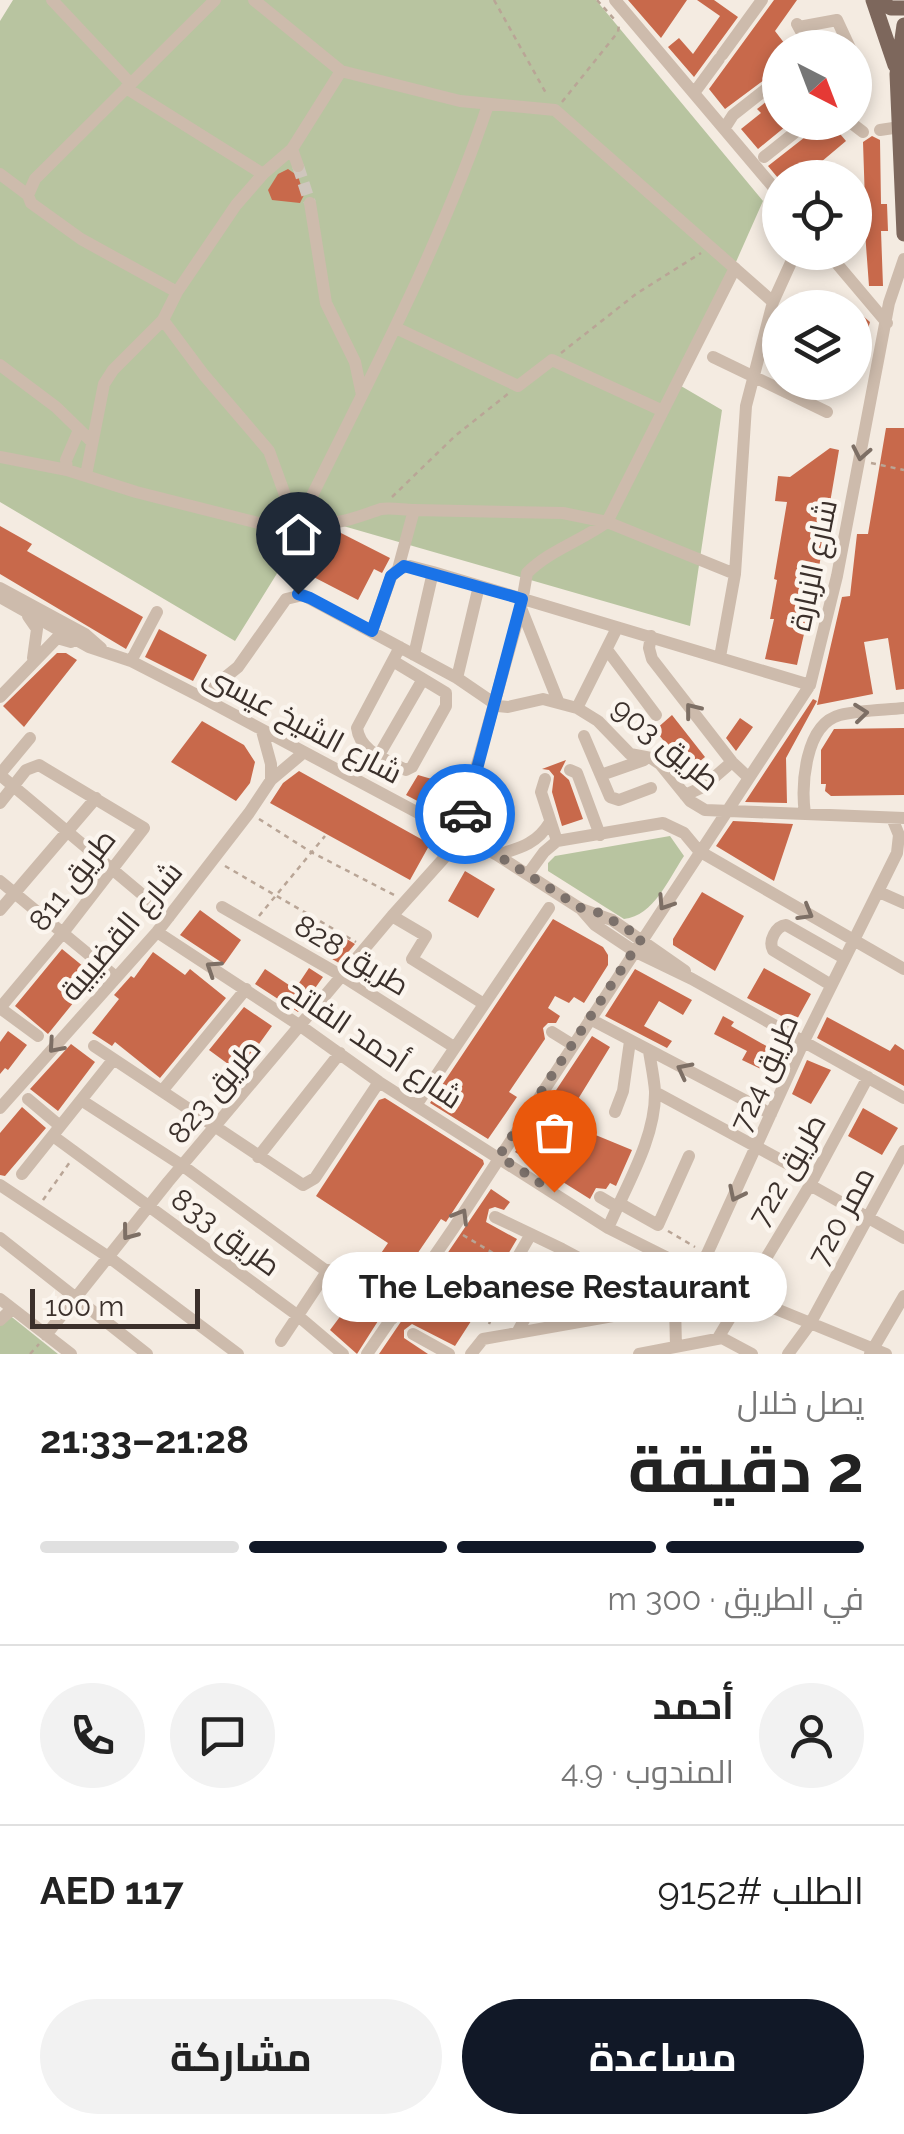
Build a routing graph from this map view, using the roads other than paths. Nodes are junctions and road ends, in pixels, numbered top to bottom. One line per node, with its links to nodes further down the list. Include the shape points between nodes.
1 (52, 0): 13 (street)
2 (215, 0): 13 (street)
3 (254, 0): 11 (street)
4 (615, 0): 15 (street)
5 (762, 0): 15 (street)
6 (875, 0): 7 (main road); 12 (main road)
7 (904, 8)
8 (904, 26): 12 (main road)
9 (800, 30): 10 (street, via 797,25 837,20)
10 (842, 30)
11 (340, 72): 16 (street); 21 (street)
12 (897, 74): 17 (main road)
13 (129, 86): 25 (street); 27 (street, via 35,179)
14 (762, 92): 18 (street)
15 (694, 94): 18 (street)
16 (488, 105): 31 (street, via 555,110); 37 (street)
17 (900, 127): 19 (street); 29 (main road)
18 (724, 129): 26 (street)
19 (880, 130)
20 (785, 140): 22 (street)
21 (292, 149): 23 (street); 25 (street)
22 (764, 157)
23 (298, 166)
24 (0, 174): 27 (street)
25 (263, 174): 33 (street)
26 (762, 174)
27 (28, 196): 33 (street, via 81,239)
28 (310, 203): 42 (street, via 326,303)
29 (904, 234)
30 (904, 259): 36 (street, شارع الزبارة)
31 (735, 268): 34 (street); 43 (street)
32 (842, 270): 36 (street)
33 (177, 292): 35 (street)
34 (762, 292)
35 (163, 320): 46 (street, via 104,384); 50 (street, via 269,451)
36 (887, 323): 76 (street, شارع الزبارة, one-way to 76)
37 (396, 328): 42 (street); 43 (street, via 518,386 552,360)
38 (762, 347): 41 (street)
39 (712, 357): 41 (street)
40 (0, 366): 45 (street)
41 (754, 377): 44 (street); 56 (street, via 746,406)
42 (362, 395): 52 (street)
43 (662, 411): 53 (street)
44 (827, 412)
45 (79, 430): 46 (street); 48 (street)
46 (91, 440): 49 (street)
47 (0, 457): 48 (street)
48 (67, 470): 49 (street)
49 (86, 475): 50 (street, via 278,528)
50 (289, 506): 52 (street)
51 (414, 510): 52 (street, via 314,522); 53 (street, via 563,514); 54 (street)
52 (303, 514)
53 (607, 522): 56 (street); 60 (street, via 532,568)
54 (398, 569): 55 (street); 64 (street)
55 (433, 572): 57 (street); 69 (street)
56 (736, 574): 70 (street)
57 (479, 586): 60 (street); 74 (street)
58 (0, 588): 67 (street, شارع الشيخ عيسى, via 85,634)
59 (0, 597): 61 (street, شارع الشيخ عيسى)
60 (521, 604): 63 (street); 79 (street); 80 (street)
61 (18, 608): 67 (street, شارع الشيخ عيسى); 71 (street, via 36,629)
62 (157, 612): 73 (street)
63 (617, 628): 65 (street); 68 (street, طريق 903)
64 (372, 631): 66 (street); 77 (street, via 304,595 291,596 238,667)
65 (652, 636): 70 (street); 90 (street, one-way to 65, via 652,659)
66 (400, 647): 69 (street); 72 (street)
67 (96, 648): 71 (street, via 57,638); 73 (street, شارع الشيخ عيسى)
68 (608, 651): 81 (street, طريق 903); 83 (street)
69 (414, 655): 74 (street)
70 (720, 656): 76 (street)
71 (33, 660): 78 (street)
72 (392, 660): 75 (street); 88 (street, via 357,728 364,747)
73 (131, 661): 77 (street, شارع الشيخ عيسى)
74 (458, 678): 80 (street)
75 (423, 679): 88 (street); 88 (street, via 447,699 416,762 406,770)
76 (810, 685): 94 (street, شارع الزبارة)
77 (201, 697): 84 (street, شارع الشيخ عيسى)
78 (0, 698)
79 (558, 701): 80 (street, طريق 903); 81 (street, طريق 903)
80 (494, 703): 102 (street)
81 (577, 708): 89 (street, طريق 903, via 630,754)
82 (904, 708): 105 (street, one-way to 82, via 806,769 825,724 837,716)
83 (656, 715)
84 (262, 731): 87 (street, شارع الشيخ عيسى); 95 (street)
85 (584, 736): 93 (street)
86 (30, 738): 92 (street)
87 (303, 753): 95 (street, شارع القضيبية); 110 (street, شارع الشيخ عيسى)
88 (379, 755)
89 (651, 758): 93 (street); 99 (street, طريق 903)
90 (732, 762): 94 (street); 99 (street)
91 (570, 770): 109 (street)
92 (0, 774): 97 (street)
93 (601, 775): 98 (street, via 614,799)
94 (749, 778): 104 (street, شارع الزبارة)
95 (270, 780): 124 (street, شارع القضيبية)
96 (545, 780): 107 (street, via 540,788)
97 (13, 786): 100 (street, via 39,765); 101 (street); 108 (street)
98 (652, 788)
99 (685, 795): 104 (street, طريق 903, via 705,810)
100 (96, 798): 108 (street); 114 (street, طريق 811, via 144,828)
101 (0, 803)
102 (466, 804): 103 (street); 110 (street)
103 (488, 808)
104 (725, 813): 105 (street); 112 (street, شارع الزبارة)
105 (804, 814): 106 (street)
106 (898, 818): 117 (street, طريق 724, via 899,844)
107 (550, 822): 111 (street); 113 (street, via 538,840)
108 (66, 834): 114 (street); 118 (street)
109 (600, 835): 111 (street); 112 (street, via 663,823)
110 (462, 838): 113 (street, شارع الشيخ عيسى); 123 (street, طريق 823)
111 (558, 842): 115 (street)
112 (699, 851): 127 (street, one-way to 127); 128 (street, شارع الزبارة, one-way to 128)
113 (497, 855): 115 (street, شارع الشيخ عيسى)
114 (110, 871): 124 (street); 126 (street, طريق 811)
115 (528, 874): 128 (street, شارع الشيخ عيسى, via 595,924)
116 (0, 881): 118 (street)
117 (879, 892): 119 (street); 127 (street, طريق 724)
118 (15, 893): 122 (street); 126 (street)
119 (904, 903)
120 (222, 907): 131 (street, طريق 828)
121 (549, 908): 135 (street)
122 (0, 910)
123 (392, 916): 131 (street, طريق 823); 135 (street, via 426,936 412,960)
124 (168, 917): 125 (street, شارع القضيبية)
125 (157, 932): 132 (street, شارع القضيبية); 134 (street, شارع أحمد الفاتح, one-way to 125)
126 (62, 934): 132 (street); 136 (street, طريق 811)
127 (853, 940): 129 (street, طريق 724); 130 (street)
128 (638, 945): 137 (street, شارع الزبارة); 141 (street, شارع الشيخ عيسى)
129 (844, 958): 133 (street, طريق 724); 133 (street, via 786,925 771,941 773,950)
130 (904, 969)
131 (342, 976): 138 (street, طريق 823); 145 (street, طريق 828)
132 (116, 977): 157 (street, شارع القضيبية, one-way to 157)
133 (831, 985): 141 (street, طريق 724)
134 (246, 990): 138 (street, شارع أحمد الفاتح); 151 (street)
135 (484, 1004): 145 (street)
136 (0, 1008): 140 (street)
137 (590, 1020): 142 (street); 143 (street, شارع الزبارة)
138 (302, 1027): 147 (street, شارع أحمد الفاتح); 160 (street, طريق 823)
139 (552, 1032): 143 (street)
140 (38, 1036)
141 (804, 1041): 149 (street, شارع الشيخ عيسى); 159 (street, طريق 724)
142 (630, 1042): 146 (street); 158 (street)
143 (572, 1044): 164 (street, شارع الزبارة)
144 (94, 1046): 148 (street)
145 (454, 1047): 156 (street)
146 (649, 1051): 152 (street); 159 (street, one-way to 146)
147 (340, 1054): 150 (street, شارع أحمد الفاتح); 166 (street)
148 (113, 1060): 151 (street); 155 (street)
149 (868, 1078): 153 (street, شارع الشيخ عيسى); 169 (street, طريق 722)
150 (379, 1082): 156 (street, شارع أحمد الفاتح); 166 (street, via 310,1183 299,1185)
151 (162, 1091): 160 (street)
152 (655, 1092): 162 (street); 172 (street, via 644,1145)
153 (904, 1098)
154 (28, 1100): 161 (street, طريق 833)
155 (80, 1100): 161 (street); 167 (street)
156 (417, 1104): 164 (street, شارع أحمد الفاتح)
157 (0, 1108)
158 (615, 1112)
159 (771, 1114): 162 (street, طريق 724)
160 (215, 1127): 166 (street); 167 (street, طريق 823)
161 (56, 1131): 168 (street); 173 (street, طريق 833)
162 (759, 1147): 169 (street); 184 (street, طريق 724, one-way to 184)
163 (904, 1151): 175 (street, ممر 720)
164 (499, 1156): 176 (street, شارع أحمد الفاتح); 195 (street, شارع الزبارة, one-way to 164)
165 (689, 1156): 172 (street, via 658,1225)
166 (258, 1157)
167 (182, 1166): 173 (street, طريق 823); 183 (street)
168 (22, 1174)
169 (812, 1182): 175 (street); 186 (street, طريق 722)
170 (1, 1187): 181 (street)
171 (600, 1197): 172 (street)
172 (618, 1205): 176 (street)
173 (150, 1206): 181 (street, طريق 823, one-way to 181); 194 (street, طريق 833)
174 (495, 1216): 177 (street)
175 (869, 1218): 179 (street); 197 (street, ممر 720)
176 (608, 1228): 184 (street, شارع أحمد الفاتح)
177 (531, 1234): 180 (street); 182 (street)
178 (0, 1238): 189 (street)
179 (904, 1238)
180 (562, 1249): 185 (street); 187 (street)
181 (110, 1258): 189 (street, طريق 823); 204 (street)
182 (513, 1265)
183 (328, 1270): 194 (street); 195 (street)
184 (696, 1273): 186 (street, شارع أحمد الفاتح); 191 (street, طريق 724)
185 (618, 1279): 187 (street); 193 (street)
186 (742, 1295): 197 (street, شارع أحمد الفاتح); 201 (street, طريق 722)
187 (536, 1296): 198 (street)
188 (904, 1296): 205 (street)
189 (75, 1298): 200 (street, طريق 823); 207 (street)
190 (0, 1299): 192 (street)
191 (675, 1305): 193 (street); 203 (street)
192 (12, 1308): 196 (street); 200 (street)
193 (654, 1308): 198 (street)
194 (297, 1315): 202 (street); 209 (street, طريق 833)
195 (392, 1319): 210 (street, شارع الزبارة)
196 (0, 1320)
197 (810, 1324): 205 (street, شارع أحمد الفاتح); 216 (street, ممر 720)
198 (517, 1333): 212 (street, via 483,1339)
199 (413, 1334): 211 (street)
200 (46, 1335): 206 (street)
201 (718, 1338): 203 (street); 215 (street)
202 (281, 1341)
203 (676, 1347): 213 (street); 214 (street)
204 (221, 1349): 208 (street)
205 (876, 1353)
206 (71, 1354)
207 (147, 1354)
208 (238, 1354)
209 (343, 1354)
210 (367, 1354)
211 (449, 1354)
212 (471, 1354)
213 (639, 1354)
214 (690, 1354)
215 (752, 1354)
216 (788, 1354)

